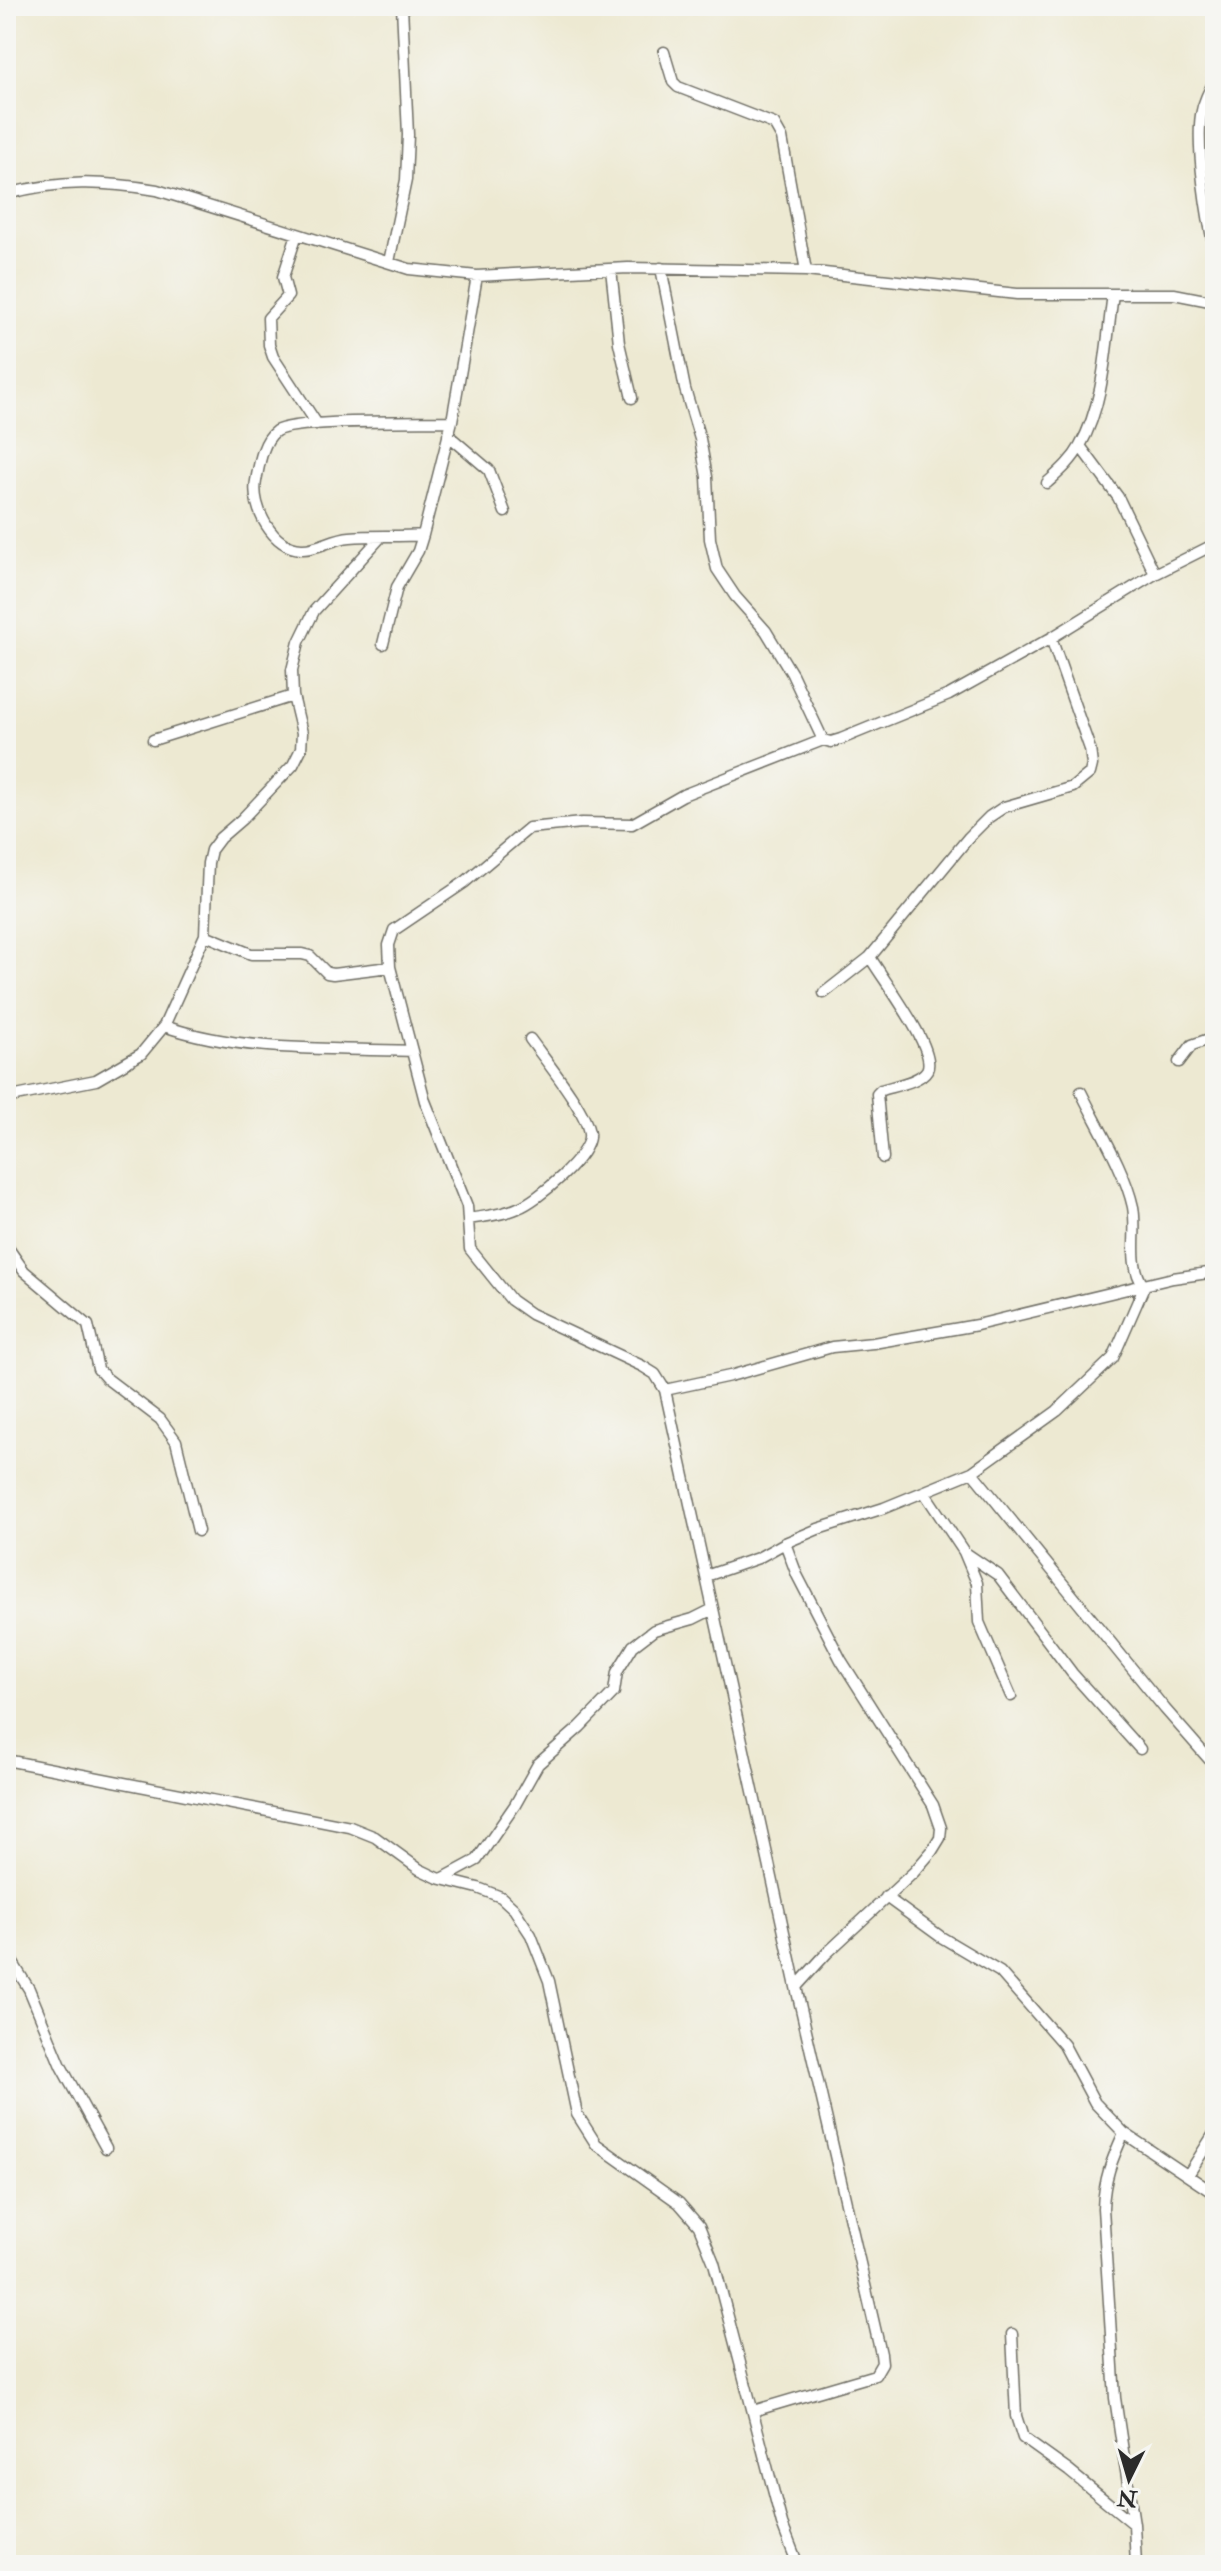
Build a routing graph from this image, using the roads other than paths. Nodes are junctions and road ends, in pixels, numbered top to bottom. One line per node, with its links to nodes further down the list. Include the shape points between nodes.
1 (402, 6): 7 (street, via 406,180)
2 (664, 52): 10 (street, via 678,87 774,124 782,138)
3 (1215, 80): 6 (street, via 1201,111 1200,131)
4 (6, 194): 5 (street, via 66,182 114,183 157,190)
5 (297, 234): 7 (street); 16 (street, via 283,277 288,296 268,318 269,345)
6 (1215, 251)
7 (389, 262): 11 (street)
8 (661, 268): 9 (street); 10 (street); 29 (street, via 705,464 717,569 766,631)
9 (611, 269): 11 (street); 14 (street)
10 (806, 271): 12 (street, via 1017,294)
11 (477, 276): 15 (street)
12 (1113, 294): 13 (street, via 1174,294); 18 (street, via 1097,397)
13 (1215, 302)
14 (632, 398)
15 (452, 421): 16 (street); 17 (street)
16 (317, 424): 22 (street, via 286,427 265,444 255,485 271,533 303,549 346,537)
17 (448, 435): 20 (street, via 489,470); 21 (street)
18 (1080, 446): 19 (street); 24 (street, via 1118,497)
19 (1047, 483)
20 (505, 512)
21 (423, 535): 22 (street); 26 (street, via 397,587)
22 (380, 538): 27 (street, via 314,611 292,670)
23 (1215, 544): 24 (street)
24 (1155, 574): 25 (street)
25 (1051, 638): 29 (street, via 949,695 841,739); 31 (street, via 1090,749 1090,773 1073,787 1004,807 989,817)
26 (383, 644)
27 (293, 696): 28 (street); 30 (street, via 301,749 293,765 211,850)
28 (153, 740)
29 (823, 740): 32 (street, via 683,795 632,824 529,828 465,882 394,930)
30 (205, 935): 32 (street, via 251,954 310,956 327,973); 34 (street)
31 (870, 957): 33 (street); 41 (street, via 913,1024 929,1066 918,1077 877,1094)
32 (390, 967): 37 (street)
33 (824, 993)
34 (164, 1026): 37 (street, via 234,1044); 40 (street, via 141,1054 96,1080)
35 (1215, 1037): 38 (street, via 1192,1045)
36 (530, 1039): 42 (street, via 586,1120 589,1143 531,1202 507,1213)
37 (412, 1051): 42 (street)
38 (1179, 1062)
39 (1081, 1092): 47 (street, via 1126,1184 1135,1227 1136,1275)
40 (6, 1098)
41 (883, 1158)
42 (469, 1219): 48 (street, via 470,1249 511,1300 642,1366)
43 (6, 1245): 44 (street)
44 (12, 1256): 45 (street); 51 (street, via 88,1325 98,1369 106,1378 169,1429)
45 (6, 1269)
46 (1215, 1272): 47 (street)
47 (1144, 1287): 48 (street, via 977,1325 832,1347); 49 (street, via 1113,1358 1057,1411)
48 (665, 1390): 54 (street)
49 (972, 1472): 50 (street); 59 (street)
50 (924, 1492): 52 (street); 53 (street)
51 (198, 1531)
52 (785, 1543): 54 (street); 61 (street, via 841,1660 933,1805 941,1828 932,1851)
53 (964, 1552): 56 (street, via 977,1583 979,1622); 57 (street, via 998,1575 1072,1673)
54 (706, 1576): 55 (street)
55 (713, 1609): 60 (street, via 654,1630 633,1646 617,1672 614,1692 538,1764 477,1860); 63 (street)
56 (1011, 1696)
57 (1140, 1749)
58 (6, 1760): 60 (street, via 350,1827)
59 (1215, 1766)
60 (442, 1879): 70 (street, via 501,1897 531,1935 549,1981 577,2114 596,2144 679,2203 699,2226 714,2263)
61 (886, 1897): 63 (street); 65 (street, via 1000,1972 1064,2045 1095,2103)
62 (6, 1952): 66 (street)
63 (796, 1987): 70 (street, via 882,2363 875,2375)
64 (1215, 2132): 67 (street)
65 (1124, 2133): 67 (street); 71 (street, via 1109,2164 1103,2208 1115,2398)
66 (106, 2148)
67 (1188, 2175): 68 (street)
68 (1215, 2194)
69 (1012, 2334): 71 (street, via 1016,2416 1023,2438)
70 (753, 2411): 72 (street)
71 (1134, 2524): 73 (street)
72 (798, 2565)
73 (1136, 2565)

